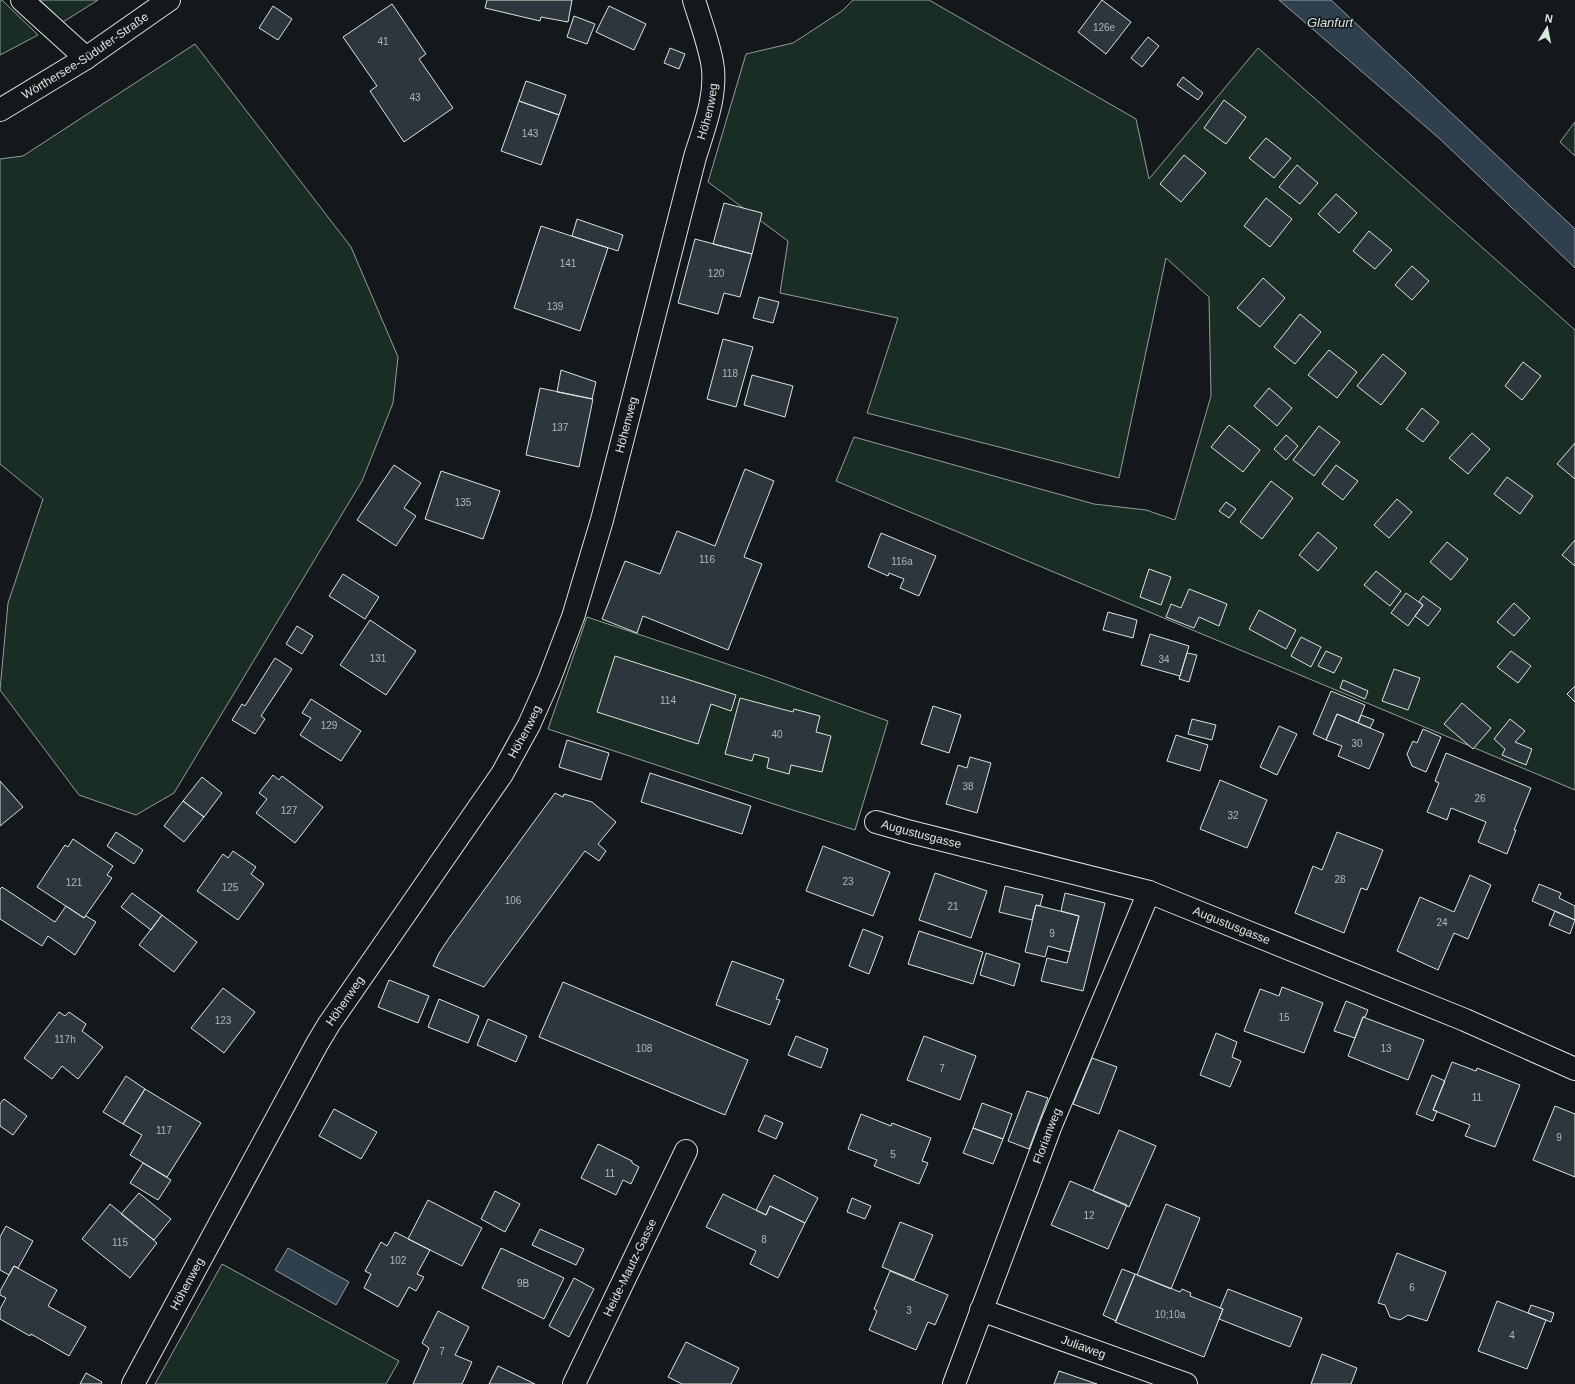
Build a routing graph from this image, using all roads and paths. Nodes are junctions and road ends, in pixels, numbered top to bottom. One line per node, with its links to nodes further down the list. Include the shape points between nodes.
1 (22, 0): 4 (street)
2 (169, 0): 4 (street, Wörthersee-Südufer-Straße)
3 (694, 0): 11 (street, Höhenweg, via 712,63 713,86 709,111 602,520 573,617 549,680 529,725 502,774 317,1044)
4 (86, 58): 5 (street, Wörthersee-Südufer-Straße)
5 (0, 110)
6 (876, 822): 7 (street, Augustusgasse)
7 (1149, 892): 8 (street, Augustusgasse, via 1458,1017); 10 (street, Florianweg, via 1051,1125)
8 (1575, 1069)
9 (686, 1151): 12 (street, Heide-Mautz-Gasse)
10 (981, 1310): 13 (street, Florianweg); 14 (street, Juliaweg)
11 (133, 1384)
12 (574, 1384)
13 (954, 1384)
14 (1186, 1384)

